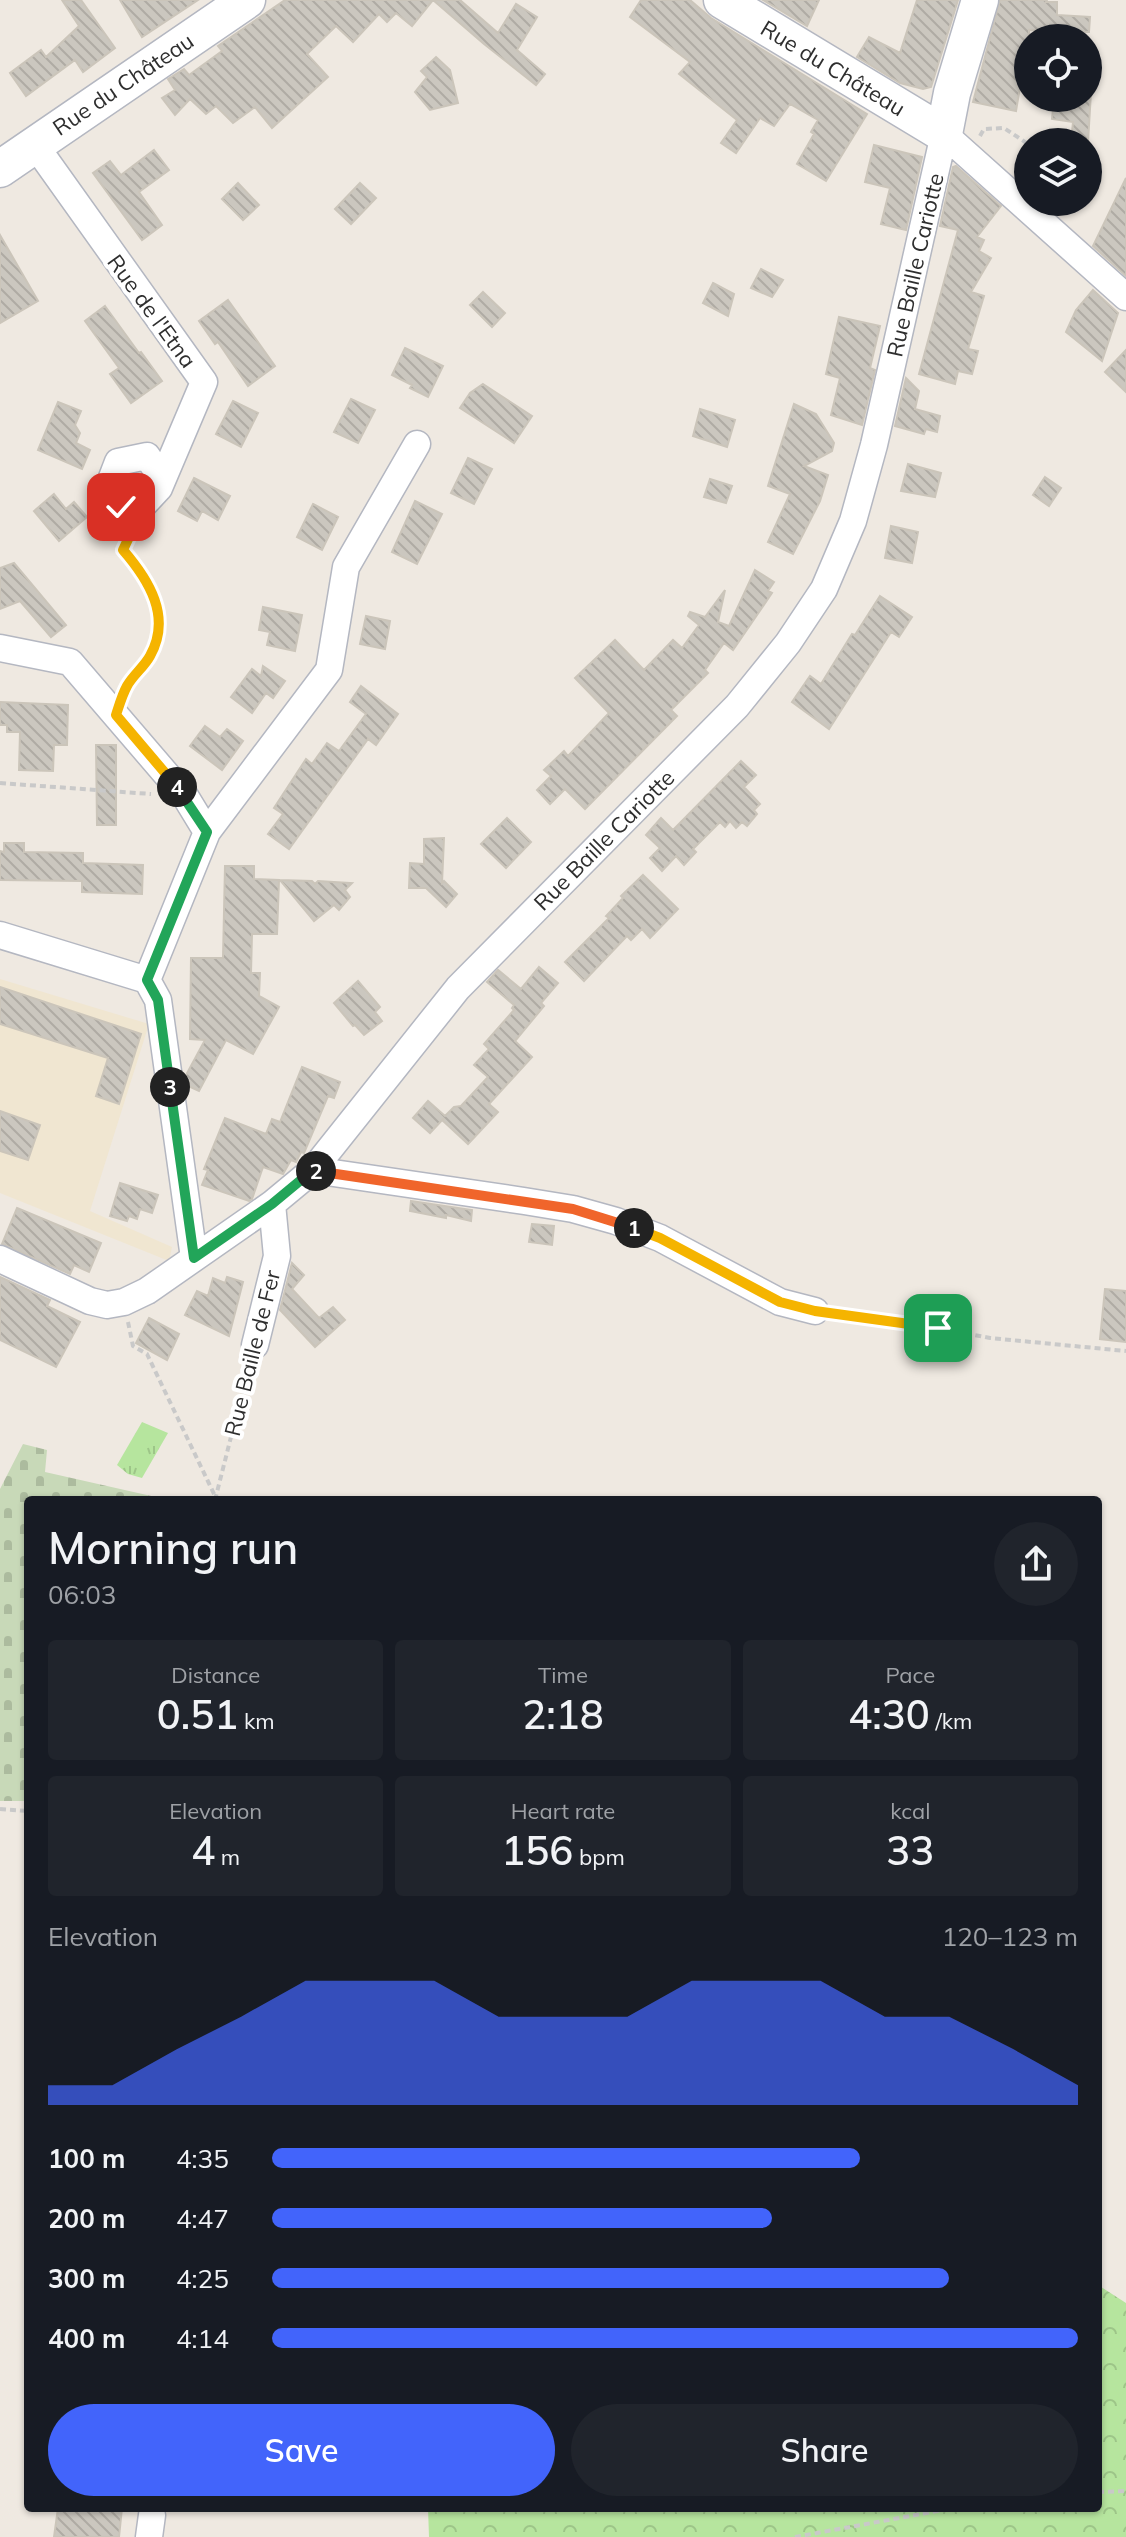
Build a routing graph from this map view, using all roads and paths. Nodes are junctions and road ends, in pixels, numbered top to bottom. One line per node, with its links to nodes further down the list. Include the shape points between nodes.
1 (247, 0): 6 (street, Rue du Château)
2 (722, 0): 5 (street, Rue du Château)
3 (980, 0): 5 (street, via 952,93)
4 (1014, 135): 5 (path, via 1004,128 984,129 977,144)
5 (956, 144): 8 (street); 18 (street, Rue Baille Cariotte, via 853,521 824,589 737,706 458,988)
6 (35, 145): 7 (street, Rue du Château); 10 (street, Rue de l'Etna, via 204,382)
7 (0, 169)
8 (1126, 297)
9 (417, 444): 15 (street, via 346,567 329,670)
10 (152, 496): 12 (path, via 123,550 158,603 158,631 151,655 127,686)
11 (0, 648): 12 (street, via 70,662)
12 (116, 715): 14 (street)
13 (0, 783): 14 (path)
14 (185, 796): 15 (street)
15 (207, 832): 17 (street)
16 (0, 935): 17 (street)
17 (147, 980): 20 (street, via 158,1000)
18 (313, 1170): 19 (street, Rue Baille Cariotte); 23 (street, via 573,1209 616,1221 660,1238 780,1302)
19 (272, 1204): 20 (street, Rue Baille Cariotte); 24 (street, Rue Baille de Fer, via 277,1256)
20 (194, 1258): 22 (street, Rue Baille Cariotte)
21 (0, 1259): 22 (street, via 90,1301)
22 (124, 1302): 26 (path, via 133,1346 147,1354)
23 (815, 1311): 25 (path, via 990,1338)
24 (255, 1345): 27 (path, Rue Baille de Fer)
25 (1126, 1351)
26 (214, 1496)
27 (216, 1496)
28 (0, 1809): 29 (path)
29 (24, 1811)
30 (1126, 2491): 31 (path)
31 (1102, 2492)
32 (932, 2512): 33 (path)
33 (795, 2537)

